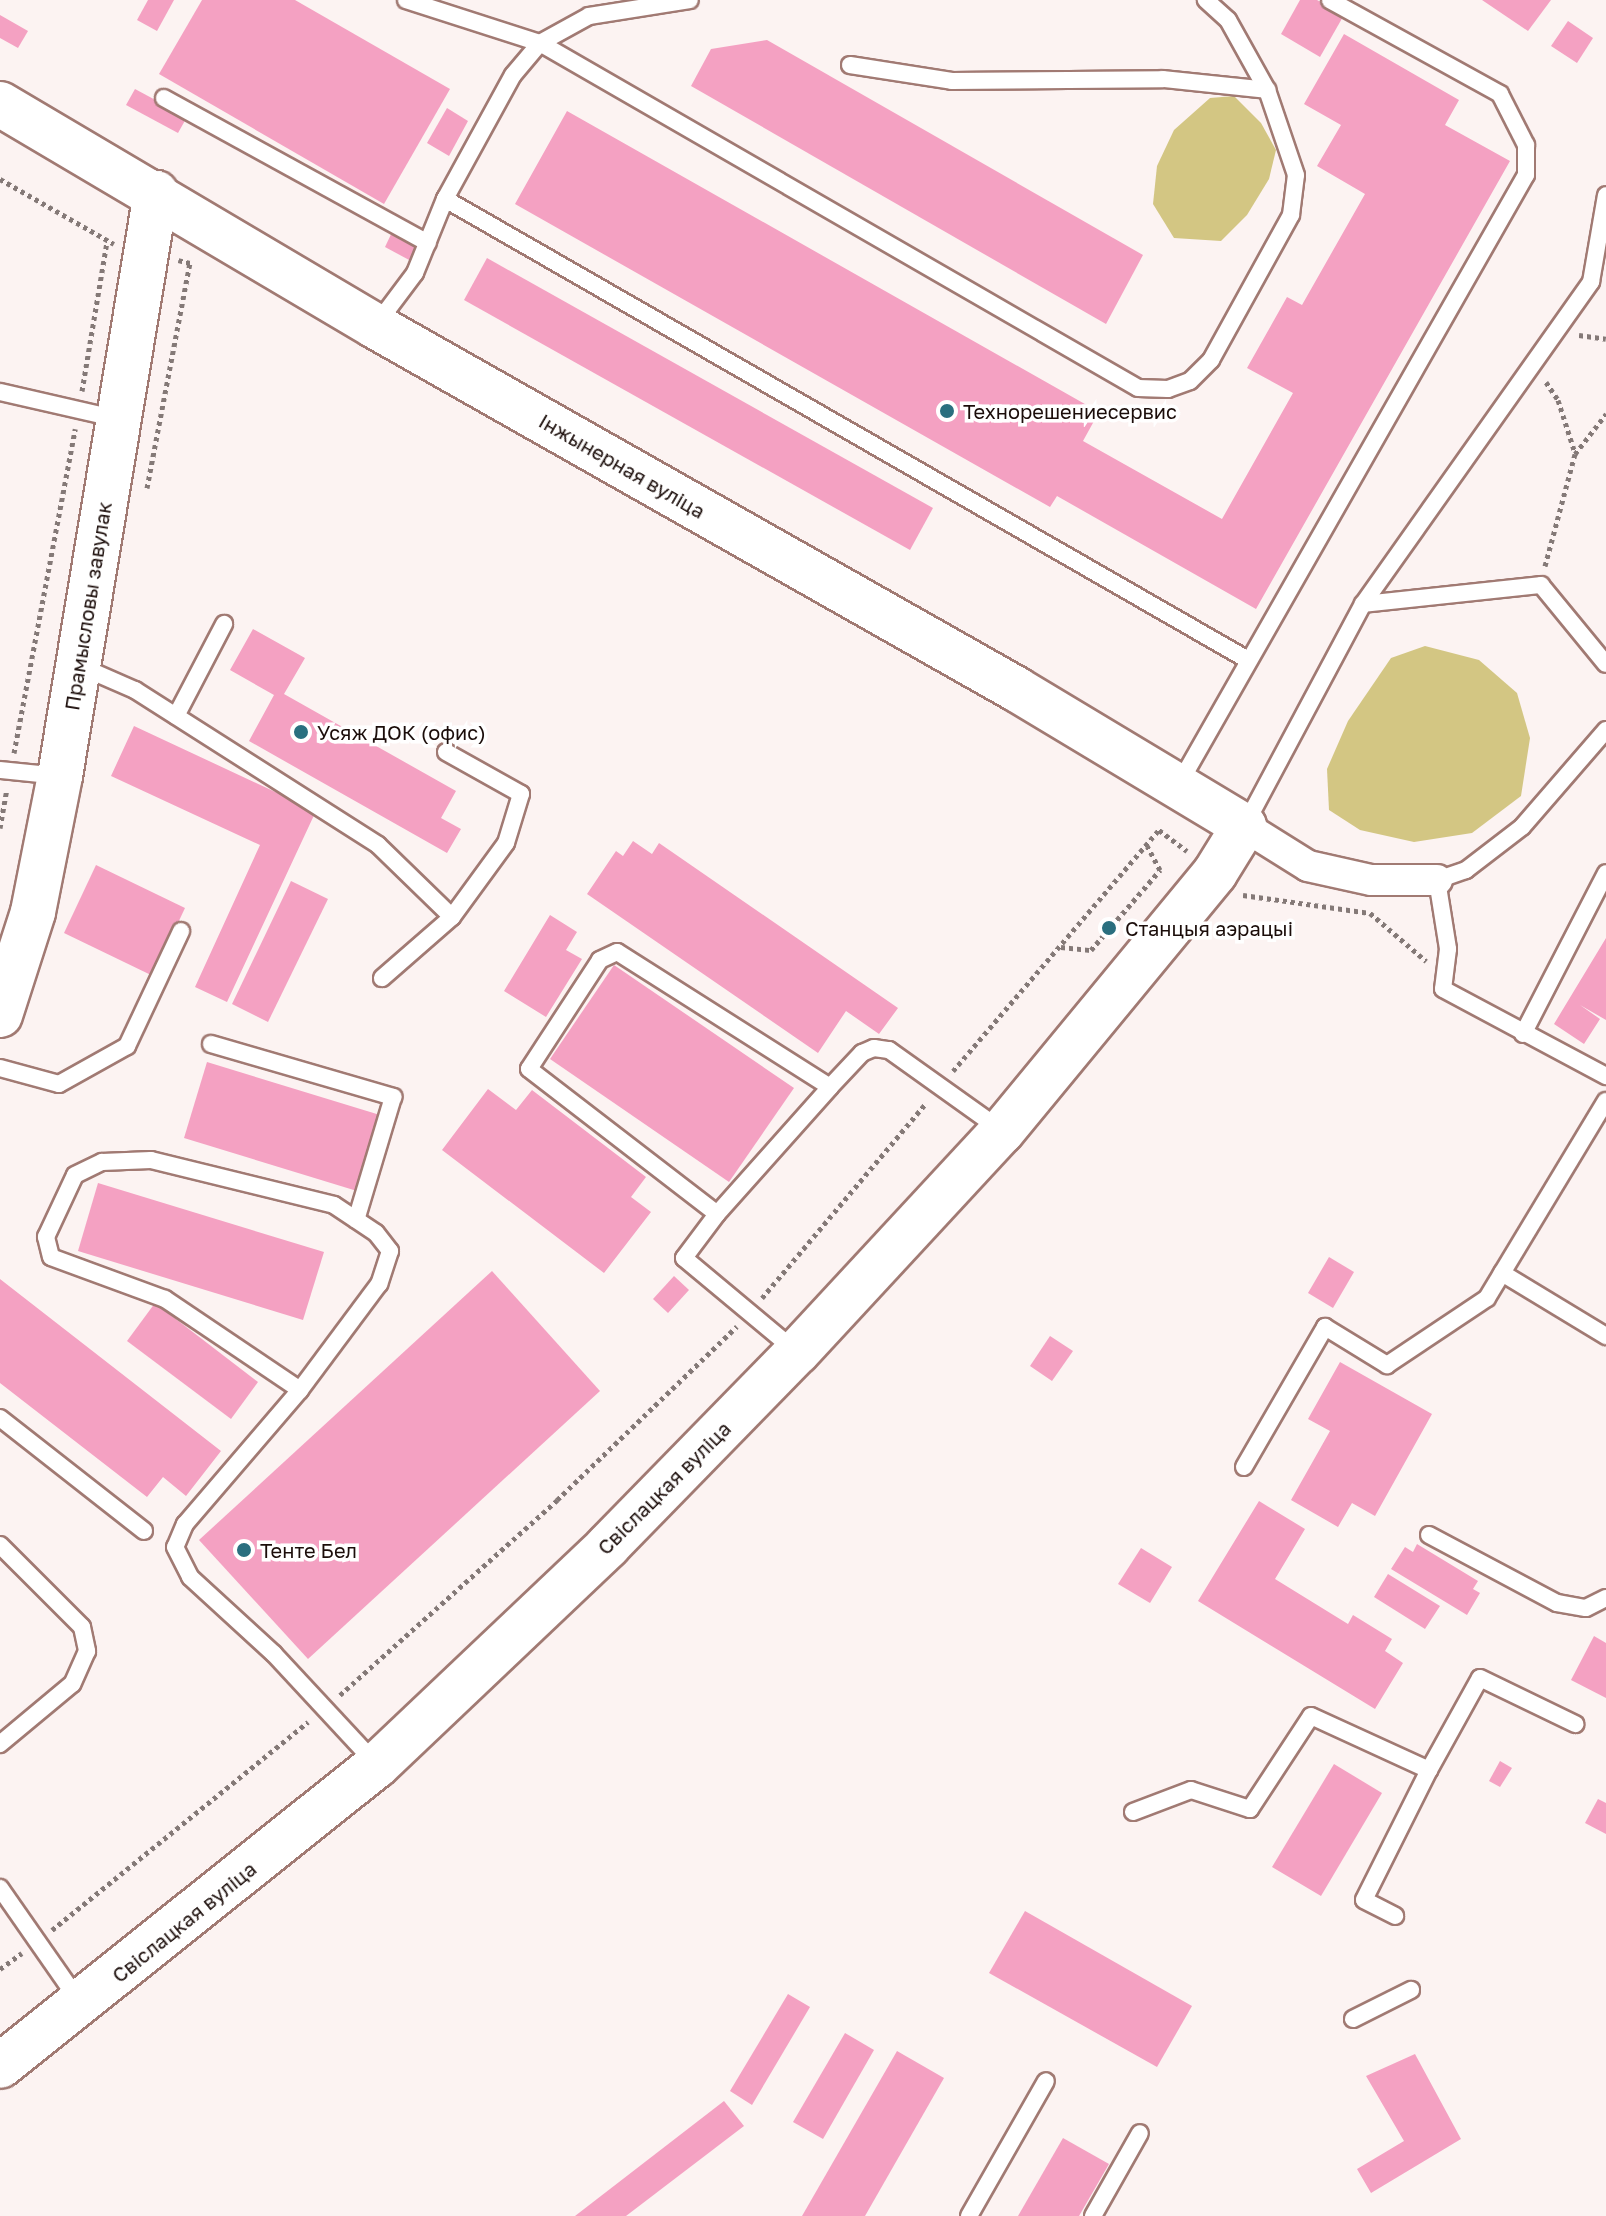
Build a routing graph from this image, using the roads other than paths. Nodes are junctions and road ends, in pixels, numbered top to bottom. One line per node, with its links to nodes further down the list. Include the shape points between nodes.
1 (406, 0): 5 (lane)
2 (690, 0): 5 (lane, via 589,16)
3 (1206, 0): 7 (lane, via 1228,20)
4 (1330, 0): 21 (lane, via 1500,94 1526,145 1526,175)
5 (540, 43): 7 (lane, via 1138,388 1179,385 1211,360 1291,215 1296,175); 12 (lane, via 513,75)
6 (850, 65): 7 (lane, via 952,81 1163,79)
7 (1267, 90)
8 (164, 98): 13 (lane)
9 (0, 104): 10 (street, Інжынерная вуліца)
10 (156, 193): 16 (street, Інжынерная вуліца); 18 (street, Прамысловы завулак)
11 (1606, 195): 15 (lane)
12 (445, 199): 13 (lane); 21 (lane)
13 (428, 243): 16 (lane, via 415,273)
14 (1606, 253): 15 (lane)
15 (1591, 282): 19 (lane)
16 (375, 326): 29 (street, Інжынерная вуліца)
17 (0, 392): 18 (lane)
18 (99, 415): 23 (street, Прамысловы завулак)
19 (1363, 604): 22 (lane, via 1541,585); 30 (lane)
20 (224, 624): 24 (lane)
21 (1248, 660): 29 (lane)
22 (1606, 664)
23 (78, 665): 24 (lane, via 135,690); 28 (street, Прамысловы завулак)
24 (176, 716): 33 (lane, via 378,845)
25 (1606, 730): 32 (lane, via 1522,827 1466,870)
26 (446, 752): 33 (lane, via 521,794 506,843)
27 (5, 771): 28 (lane)
28 (60, 776): 36 (street, Прамысловы завулак, via 33,912)
29 (1179, 784): 30 (street, Інжынерная вуліца)
30 (1244, 826): 32 (street, via 1308,866 1371,880); 43 (street, Свіслацкая вуліца, via 1215,873)
31 (1606, 873): 37 (lane)
32 (1437, 880): 37 (lane, via 1448,969 1443,989)
33 (452, 917): 35 (lane)
34 (181, 931): 39 (lane, via 127,1046 59,1084)
35 (382, 978)
36 (0, 1015)
37 (1523, 1034): 40 (lane)
38 (211, 1044): 45 (lane, via 393,1097)
39 (0, 1068)
40 (1606, 1076)
41 (830, 1087): 43 (lane, via 874,1048 903,1058); 44 (lane); 44 (lane, via 631,957 617,952 600,960 529,1069)
42 (1606, 1101): 46 (lane)
43 (1002, 1131): 48 (street, Свіслацкая вуліца)
44 (717, 1214): 48 (lane, via 684,1258 747,1316)
45 (356, 1220): 49 (lane, via 390,1251 383,1273); 49 (lane, via 334,1205 151,1160 102,1162 75,1175 46,1237 51,1257 165,1299)
46 (1502, 1273): 47 (lane); 51 (lane, via 1487,1298 1387,1365 1325,1327)
47 (1606, 1336)
48 (797, 1352): 58 (street, Свіслацкая вуліца, via 608,1546)
49 (300, 1390): 58 (lane, via 185,1524 175,1547 190,1577 326,1708)
50 (0, 1418): 52 (lane)
51 (1244, 1467)
52 (144, 1531)
53 (1429, 1535): 55 (lane, via 1557,1603 1586,1608)
54 (0, 1545): 57 (lane, via 82,1627 87,1651 72,1684)
55 (1606, 1598)
56 (1575, 1724): 59 (lane, via 1480,1678)
57 (0, 1744)
58 (377, 1765): 64 (street, Свіслацкая вуліца)
59 (1429, 1770): 60 (lane, via 1311,1716 1250,1809 1191,1790); 62 (lane, via 1364,1900)
60 (1133, 1812)
61 (0, 1888): 64 (lane)
62 (1395, 1916)
63 (1411, 1990): 65 (lane)
64 (82, 2004): 66 (street, Свіслацкая вуліца)
65 (1353, 2019)
66 (0, 2066)
67 (1046, 2081): 69 (lane)
68 (1140, 2133): 70 (lane)
69 (969, 2216)
70 (1093, 2216)

